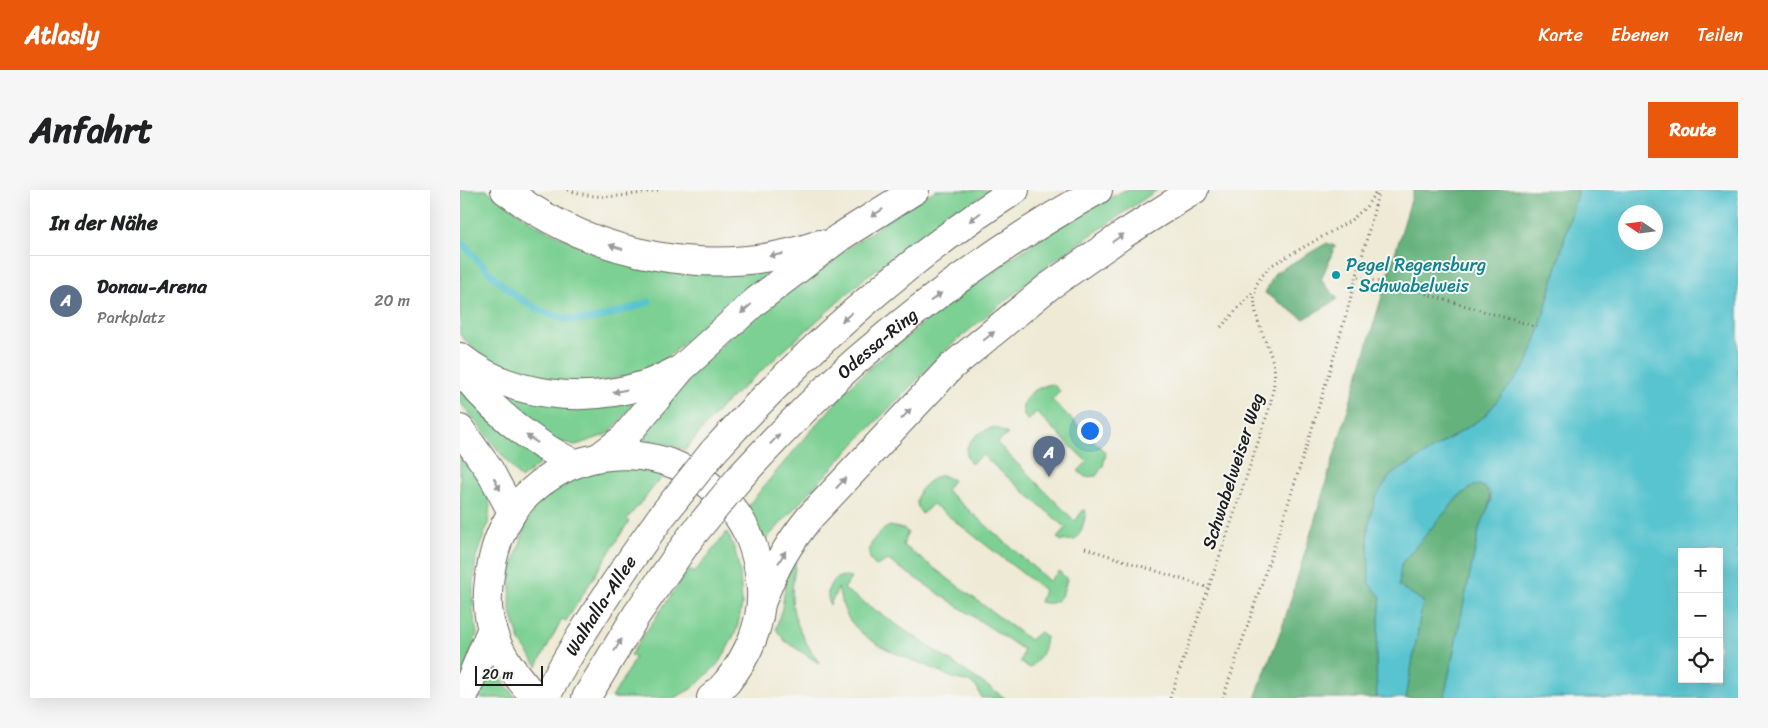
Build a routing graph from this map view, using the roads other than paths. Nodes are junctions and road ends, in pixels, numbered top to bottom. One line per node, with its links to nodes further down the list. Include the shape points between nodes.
1 (505, 190): 6 (main road, one-way to 1, via 792,252 753,259 703,261 662,258 631,252 572,231)
2 (915, 190): 6 (main road, one-way to 6)
3 (1015, 190): 19 (main road, Walhalla-Allee, one-way to 19, bridge, via 891,280 760,400 661,516 614,584)
4 (1098, 190): 13 (main road, Odessa-Ring, one-way to 4, bridge, via 796,417 856,361 997,252)
5 (1194, 190): 14 (main road, one-way to 5, via 772,572 793,537 951,367 1048,287)
6 (840, 237): 8 (main road, one-way to 8, via 756,301)
7 (460, 357): 8 (main road, one-way to 7, via 646,385 583,396 544,393 510,384)
8 (682, 368): 11 (main road, via 623,439)
9 (460, 369): 11 (main road, one-way to 9, via 547,449 528,437)
10 (460, 429): 12 (main road, one-way to 12, via 490,471)
11 (587, 460): 12 (main road, via 551,476); 14 (main road, via 635,455 670,462 702,478 728,502 748,531 759,565)
12 (512, 512): 15 (main road, via 494,549 488,580)
13 (690, 538): 16 (main road, Walhalla-Allee, one-way to 13, via 637,614)
14 (762, 601): 20 (main road, via 757,628 740,666)
15 (492, 628): 17 (main road); 18 (main road, via 508,665)
16 (590, 692)
17 (463, 698)
18 (538, 698)
19 (545, 698)
20 (711, 698)

